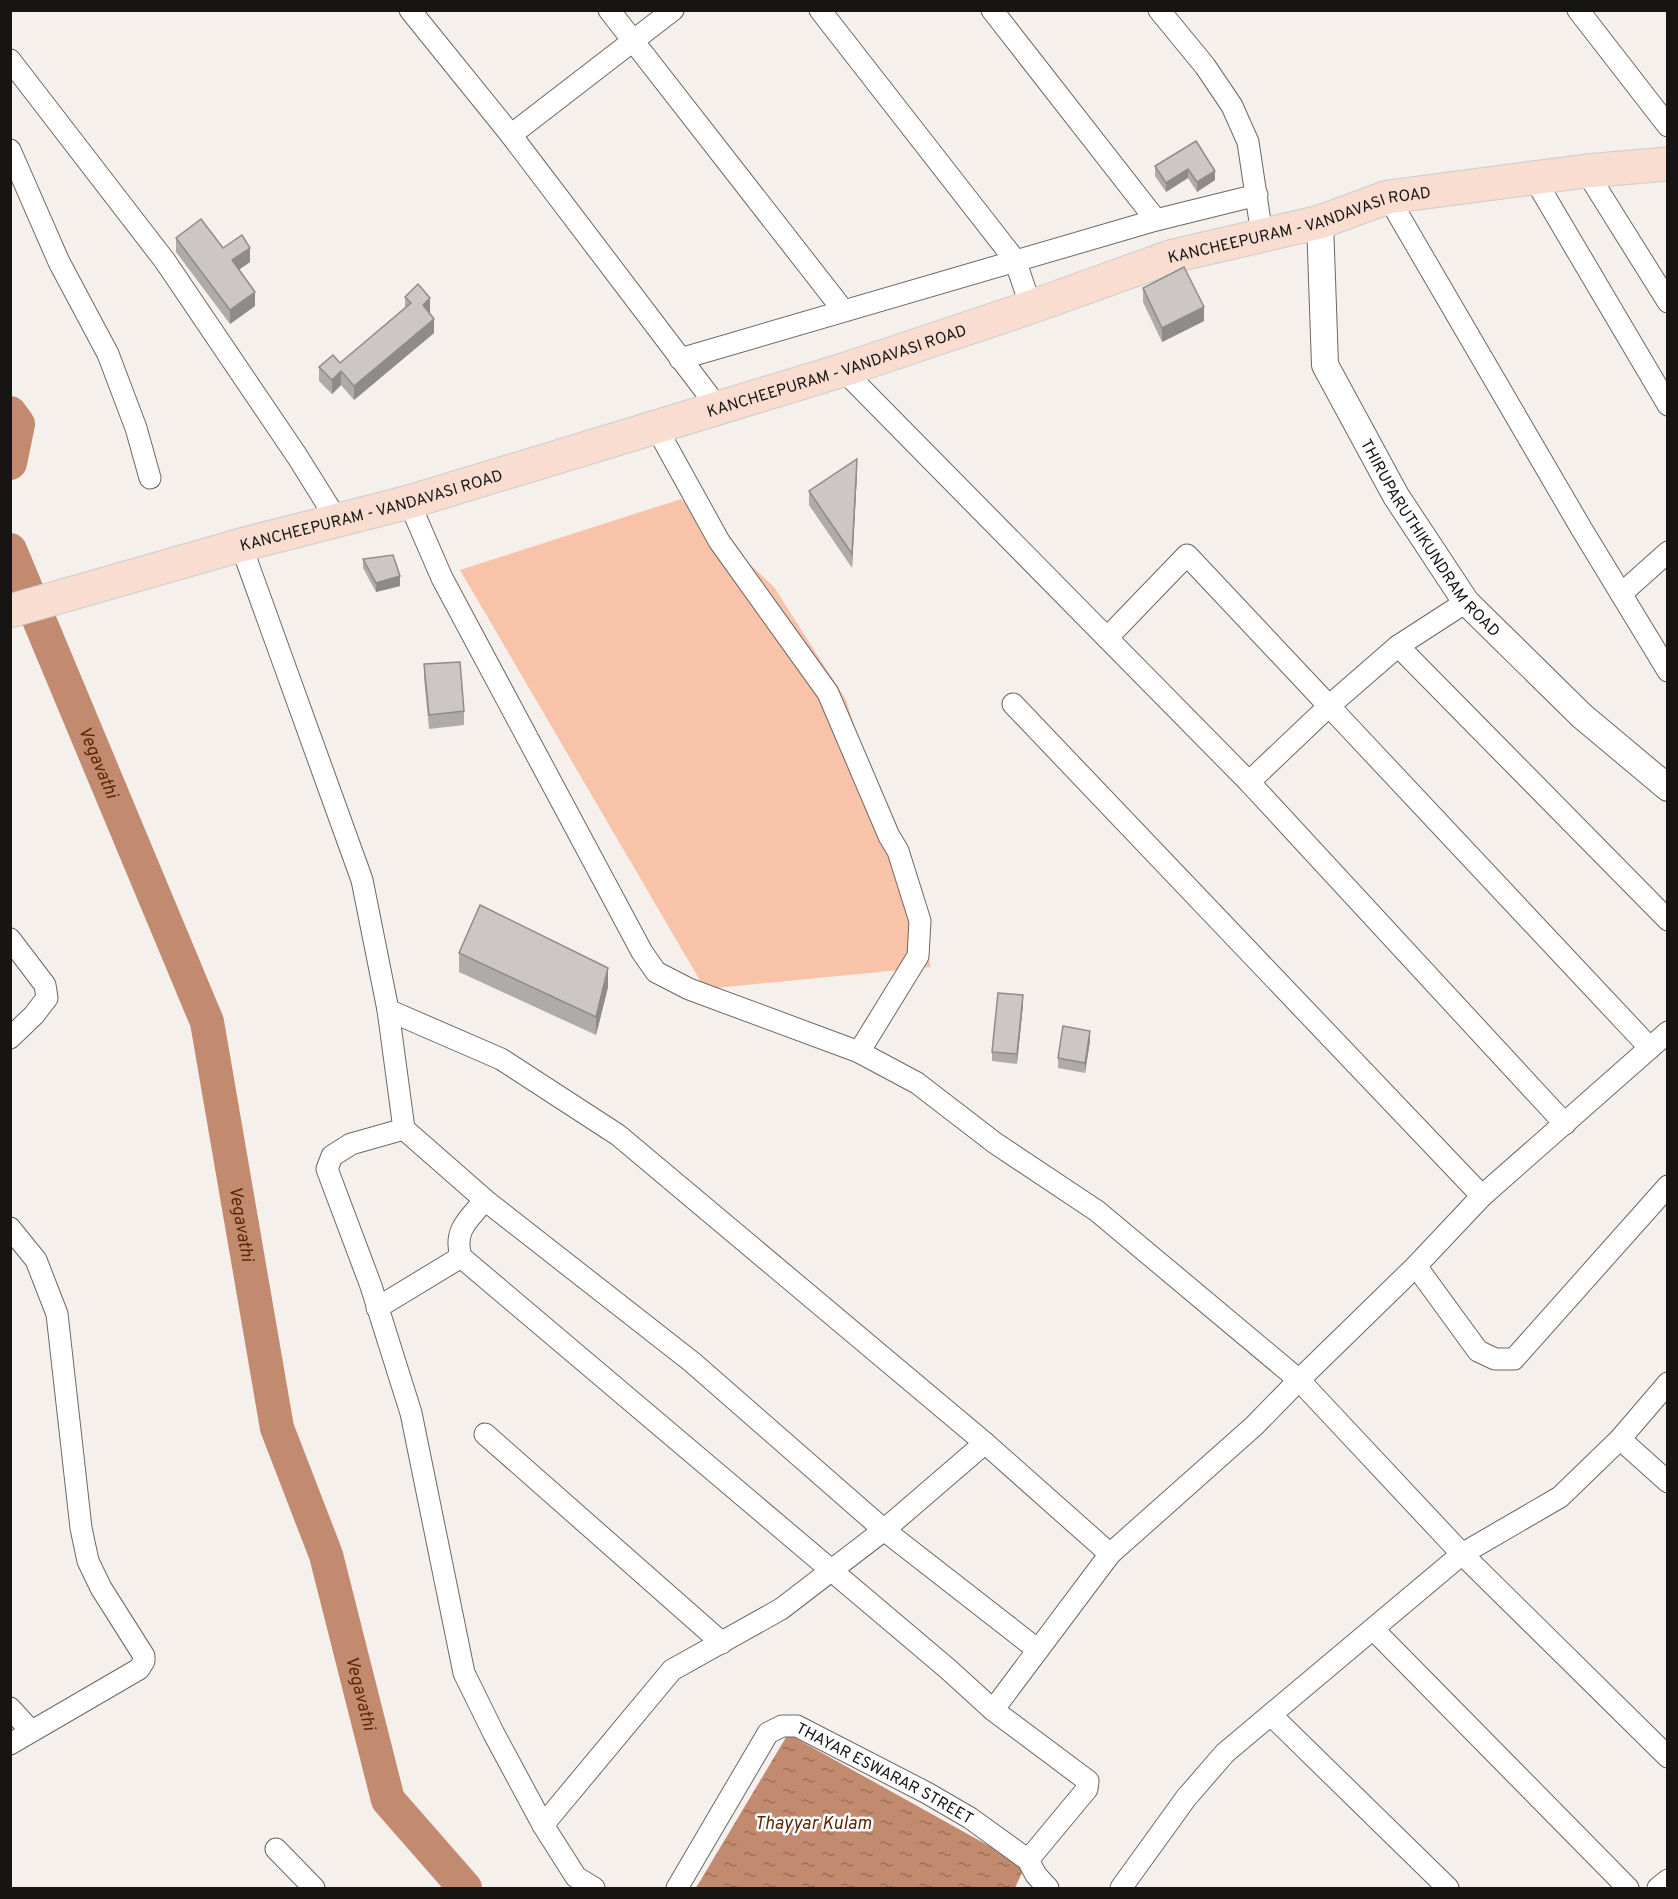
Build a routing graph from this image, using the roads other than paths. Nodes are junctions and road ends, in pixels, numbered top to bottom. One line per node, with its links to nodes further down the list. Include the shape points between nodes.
1 (410, 10): 11 (street)
2 (609, 10): 8 (street)
3 (673, 10): 8 (street)
4 (820, 10): 21 (street)
5 (992, 10): 18 (street)
6 (1159, 10): 16 (street, via 1232,106 1248,142)
7 (1578, 10): 10 (street)
8 (634, 41): 11 (street); 24 (street)
9 (10, 60): 32 (street, via 165,261)
10 (1668, 126)
11 (511, 135): 25 (street)
12 (10, 150): 30 (street, via 59,262 108,354)
13 (1668, 164): 14 (main road, KANCHEEPURAM - VANDAVASI ROAD)
14 (1586, 171): 15 (main road, KANCHEEPURAM - VANDAVASI ROAD); 22 (street)
15 (1534, 178): 17 (main road, KANCHEEPURAM - VANDAVASI ROAD); 27 (street)
16 (1257, 195): 18 (street); 20 (street)
17 (1388, 197): 19 (main road, KANCHEEPURAM - VANDAVASI ROAD); 35 (street)
18 (1156, 220): 21 (street)
19 (1320, 222): 20 (main road, KANCHEEPURAM - VANDAVASI ROAD); 36 (street, THIRUPARUTHIKUNDRAM ROAD, via 1325,365 1396,496)
20 (1262, 235): 23 (main road, KANCHEEPURAM - VANDAVASI ROAD, via 1173,256)
21 (1015, 260): 23 (street); 24 (street)
22 (1668, 303)
23 (1031, 307): 26 (main road, KANCHEEPURAM - VANDAVASI ROAD)
24 (843, 310): 25 (street)
25 (680, 358): 28 (street)
26 (843, 370): 28 (main road, KANCHEEPURAM - VANDAVASI ROAD); 38 (street)
27 (1668, 405)
28 (719, 409): 29 (main road, KANCHEEPURAM - VANDAVASI ROAD)
29 (656, 428): 31 (main road, KANCHEEPURAM - VANDAVASI ROAD); 51 (street, via 719,541 828,693 898,851 920,921 918,956)
30 (150, 478)
31 (409, 501): 32 (main road, KANCHEEPURAM - VANDAVASI ROAD); 51 (street, via 442,578 636,942 656,972 689,989)
32 (337, 520): 33 (main road, KANCHEEPURAM - VANDAVASI ROAD)
33 (241, 545): 37 (main road, KANCHEEPURAM - VANDAVASI ROAD); 47 (street, via 362,880)
34 (1668, 552): 35 (street)
35 (1621, 594): 40 (street)
36 (1466, 602): 39 (street); 44 (street, THIRUPARUTHIKUNDRAM ROAD, via 1582,716)
37 (10, 611)
38 (1107, 638): 42 (street, via 1187,555); 43 (street)
39 (1398, 646): 42 (street); 45 (street)
40 (1668, 671)
41 (1013, 704): 55 (street)
42 (1329, 706): 43 (street); 50 (street)
43 (1249, 782): 52 (street)
44 (1668, 788)
45 (1668, 920)
46 (10, 939): 49 (street, via 45,985 46,998)
47 (388, 1010): 53 (street); 65 (street, via 501,1059 618,1135)
48 (1668, 1032): 50 (street)
49 (10, 1038)
50 (1650, 1048): 52 (street)
51 (859, 1052): 61 (street, via 917,1083 995,1143 1097,1211)
52 (1565, 1124): 55 (street)
53 (404, 1129): 56 (street); 60 (street, via 351,1144 332,1156 327,1169)
54 (1668, 1186): 59 (street, via 1514,1359 1495,1359 1479,1351)
55 (1482, 1196): 59 (street)
56 (485, 1200): 58 (street, via 461,1228 457,1245); 67 (street, via 692,1362)
57 (10, 1228): 77 (street, via 36,1260 57,1314 88,1561 144,1656 139,1669)
58 (461, 1257): 60 (street); 70 (street)
59 (1416, 1266): 61 (street)
60 (377, 1308): 80 (street, via 411,1413 464,1673)
61 (1299, 1380): 68 (street, via 1254,1426); 69 (street)
62 (1668, 1383): 64 (street)
63 (485, 1434): 72 (street)
64 (1620, 1439): 66 (street); 69 (street, via 1560,1497)
65 (985, 1443): 67 (street); 68 (street)
66 (1668, 1482)
67 (884, 1530): 70 (street); 73 (street)
68 (1110, 1554): 73 (street)
69 (1462, 1554): 71 (street); 79 (street)
70 (832, 1570): 72 (street, via 781,1609); 75 (street)
71 (1373, 1629): 76 (street); 90 (street)
72 (722, 1642): 80 (street, via 672,1670)
73 (1038, 1650): 75 (street)
74 (10, 1708): 77 (street)
75 (993, 1710): 82 (street, via 1088,1781 1087,1789)
76 (1271, 1715): 88 (street, via 1225,1753 1186,1798); 89 (street)
77 (31, 1731): 78 (street)
78 (10, 1744)
79 (1668, 1757)
80 (543, 1825): 85 (street, via 576,1877)
81 (276, 1849): 84 (street)
82 (1028, 1860): 86 (street, THAYAR ESWARAR STREET, via 927,1793 797,1726 782,1726 768,1733); 87 (street, THAYAR ESWARAR STREET)
83 (1668, 1880): 91 (street)
84 (314, 1888)
85 (594, 1888)
86 (677, 1888)
87 (1048, 1888)
88 (1121, 1888)
89 (1448, 1888)
90 (1628, 1888)
91 (1658, 1888)

